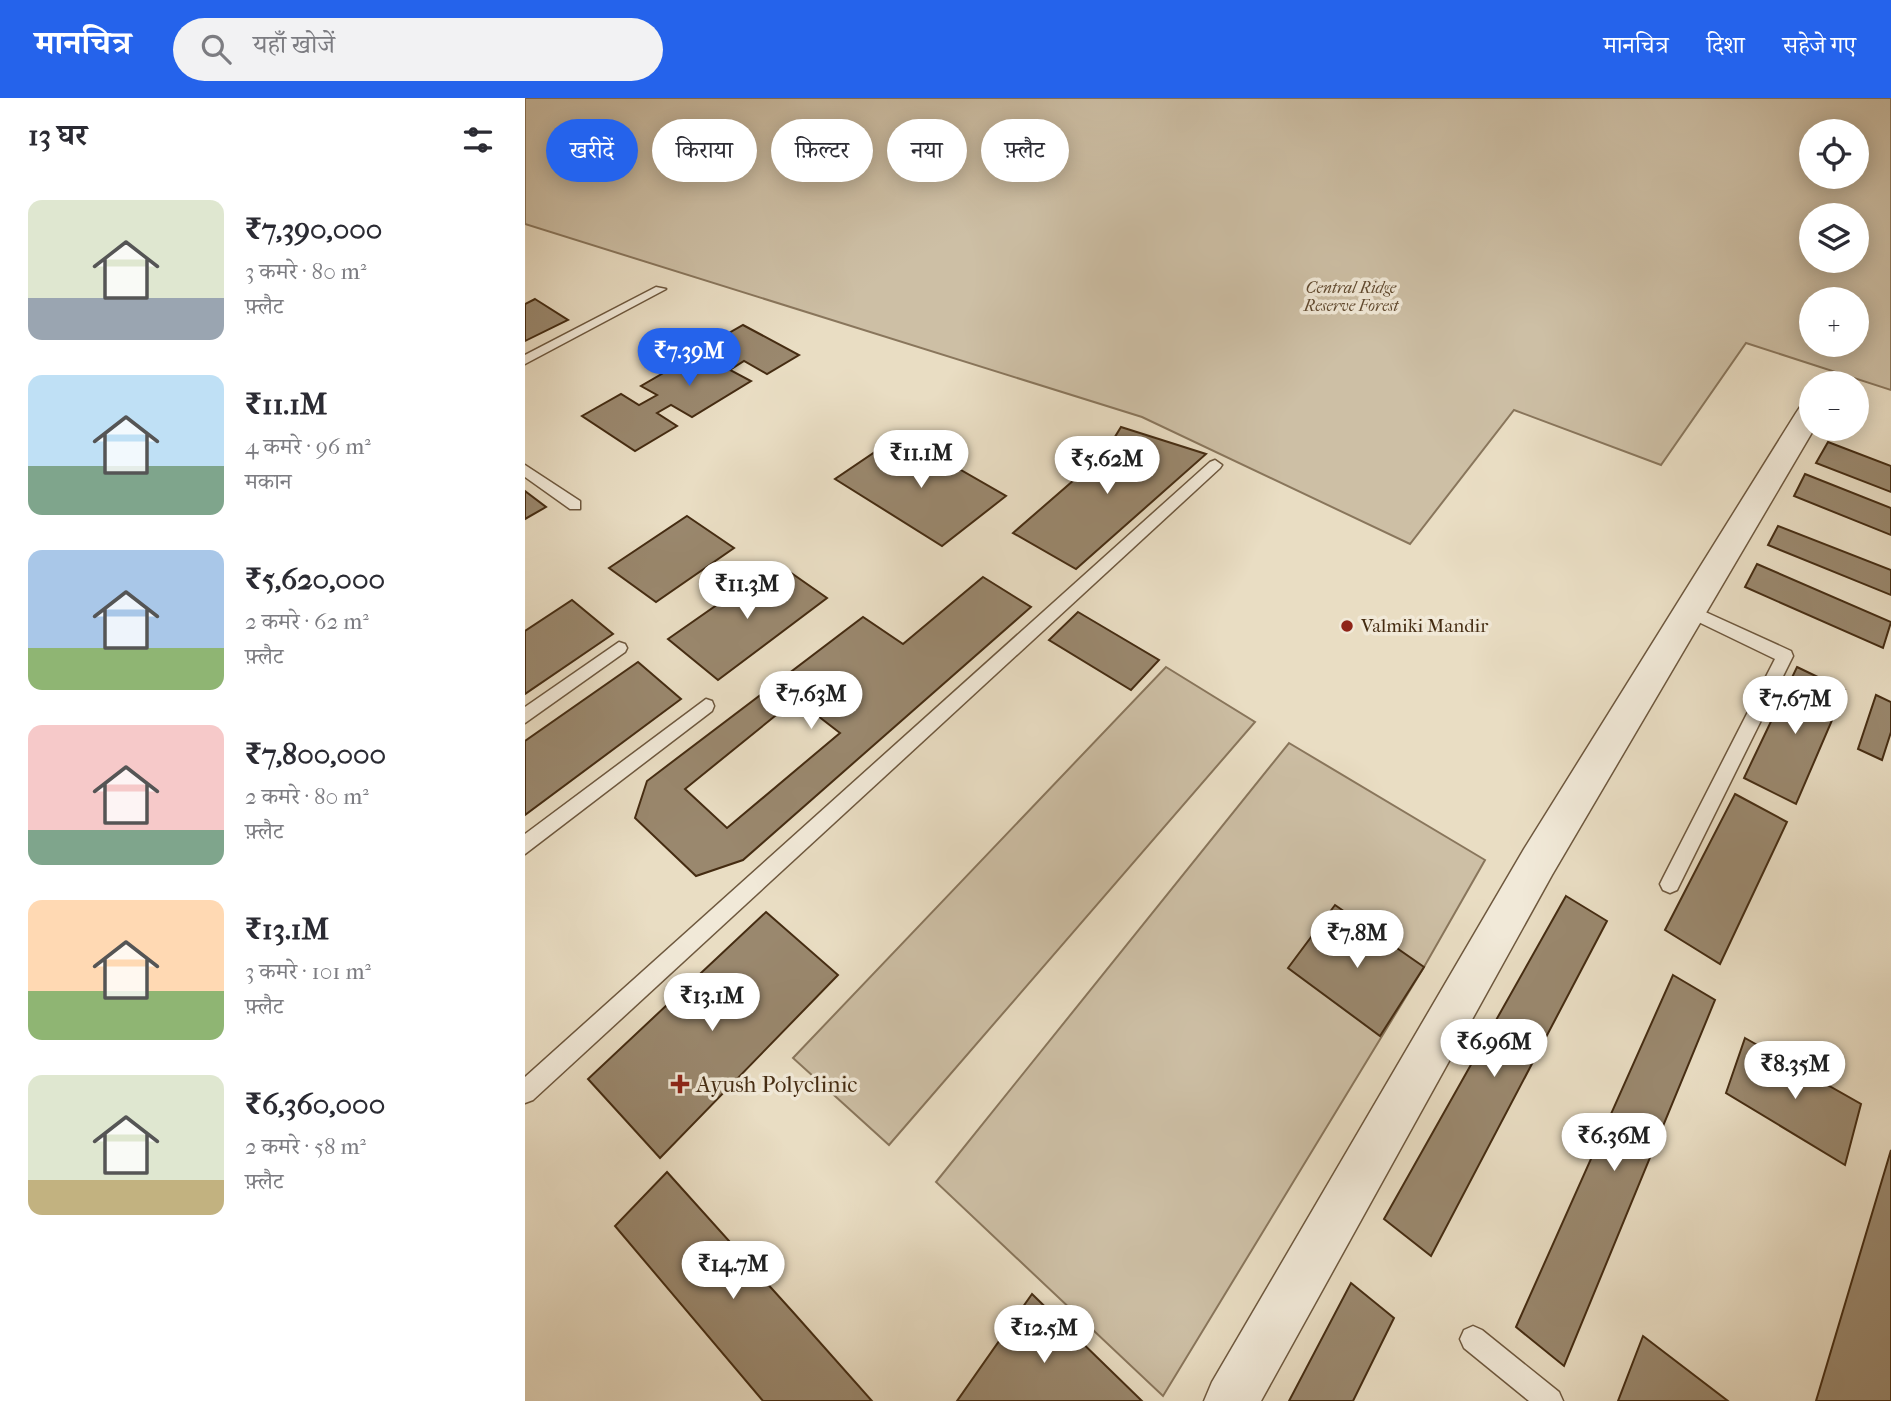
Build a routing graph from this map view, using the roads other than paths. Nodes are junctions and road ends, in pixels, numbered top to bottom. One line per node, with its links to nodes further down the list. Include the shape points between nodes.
1 (660, 289): 2 (lane)
2 (525, 360)
3 (1799, 431): 7 (street)
4 (1215, 465): 13 (lane)
5 (525, 470): 6 (lane)
6 (575, 505)
7 (1691, 611): 12 (lane, via 1785,656); 15 (street, via 1538,862)
8 (619, 648): 10 (lane)
9 (706, 706): 11 (lane)
10 (525, 716)
11 (525, 845)
12 (1670, 884)
13 (525, 1092)
14 (1473, 1339): 16 (lane)
15 (1231, 1401)
16 (1550, 1401)

